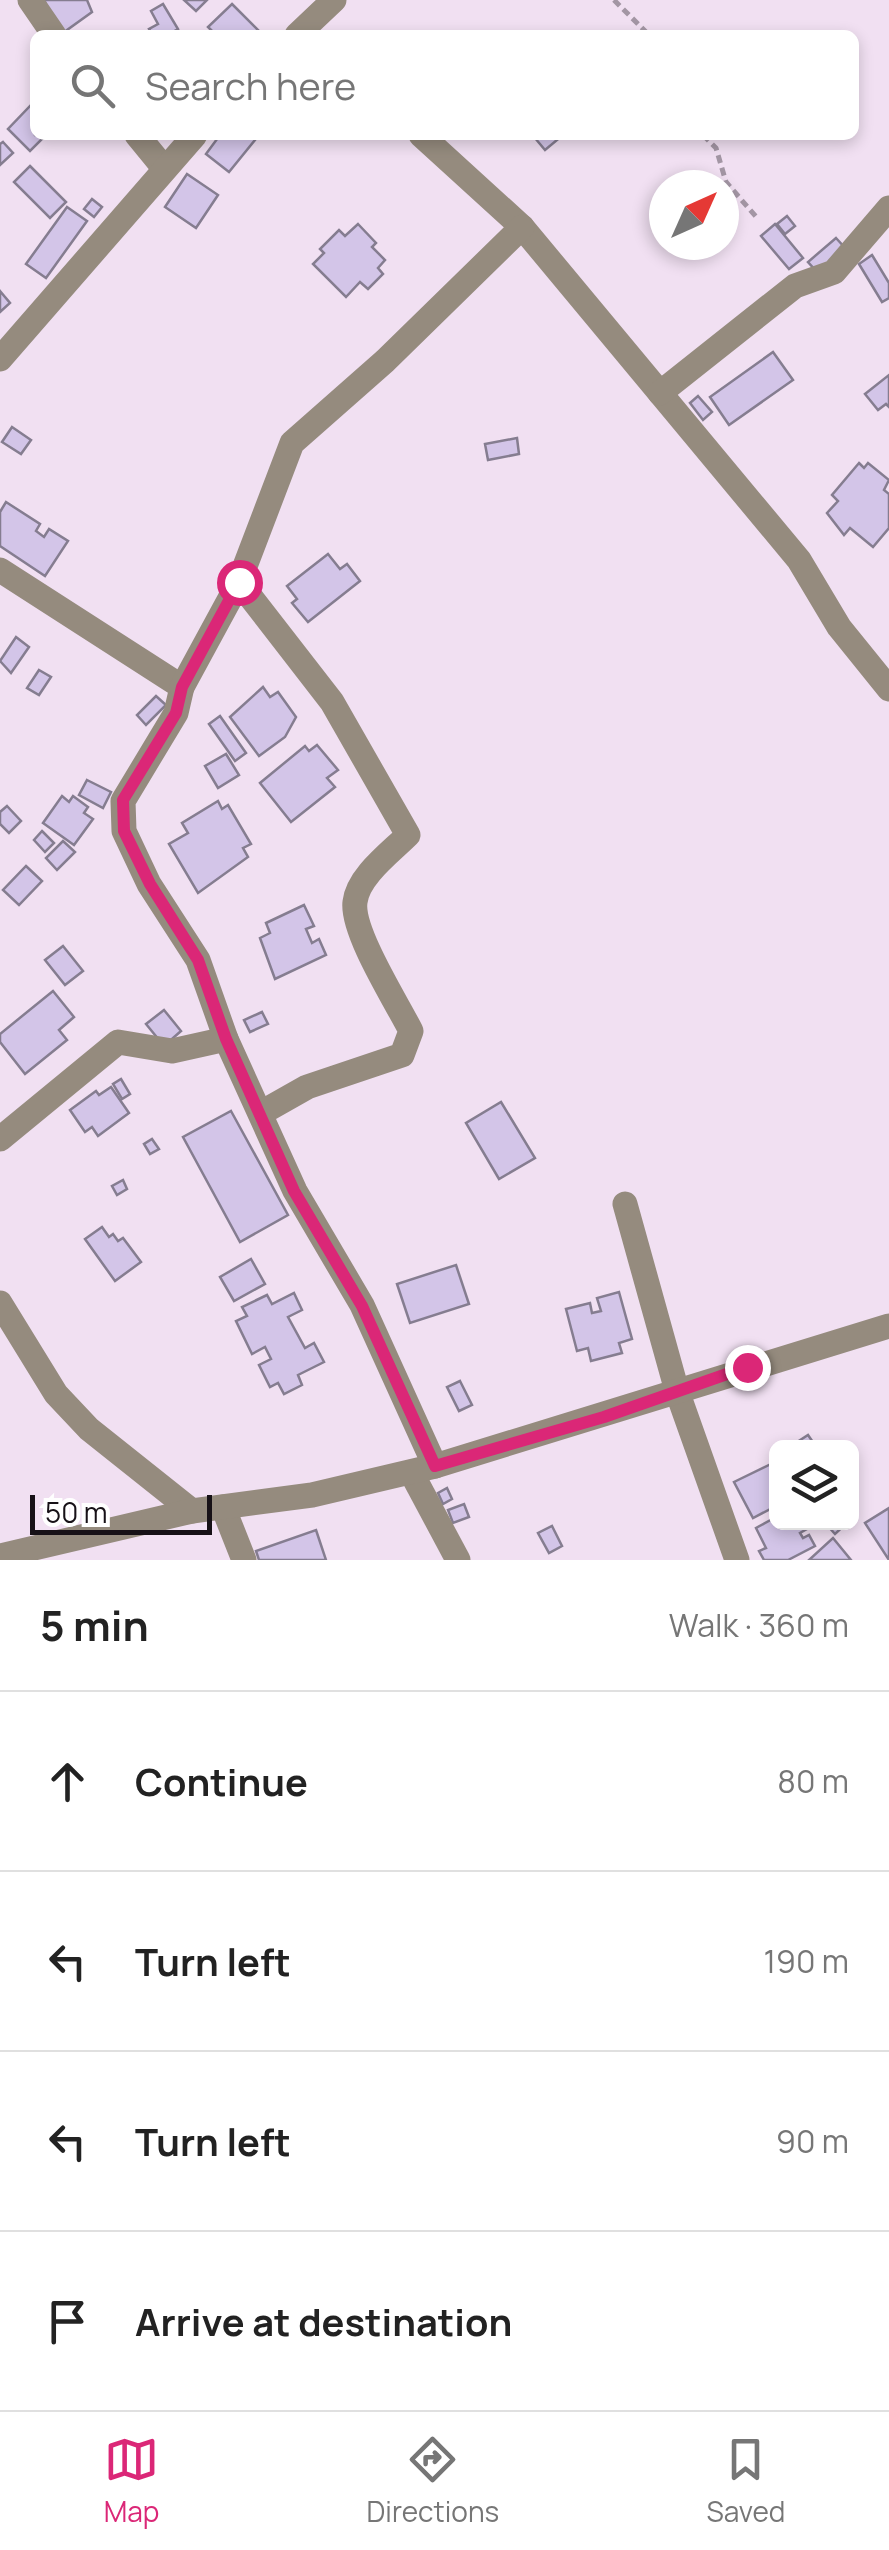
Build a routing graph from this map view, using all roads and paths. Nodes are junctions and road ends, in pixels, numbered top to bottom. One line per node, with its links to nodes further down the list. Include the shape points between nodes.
1 (30, 0): 4 (street)
2 (334, 0): 5 (street)
3 (614, 0): 6 (path)
4 (51, 30)
5 (309, 30)
6 (645, 30)
7 (141, 140): 11 (street)
8 (190, 140): 11 (street)
9 (426, 140): 14 (street)
10 (708, 140): 13 (path, via 726,182)
11 (164, 168): 15 (street)
12 (889, 208): 16 (street, via 834,272 795,286)
13 (758, 218)
14 (522, 227): 16 (street); 18 (street, via 292,444)
15 (0, 359)
16 (660, 393): 20 (street, via 800,560 839,628)
17 (0, 570): 19 (street)
18 (239, 582): 19 (street); 22 (street, via 332,702 408,835 370,872 355,901 359,925 411,1030 402,1055 306,1087)
19 (182, 687): 21 (street, via 176,713 123,800 124,831 198,960)
20 (889, 688)
21 (226, 1039): 22 (street); 23 (street, via 172,1051 118,1042)
22 (261, 1113): 28 (street, via 294,1191 362,1306)
23 (0, 1139)
24 (625, 1204): 27 (street)
25 (0, 1303): 30 (street, via 56,1394 89,1429)
26 (889, 1326): 27 (street)
27 (677, 1391): 28 (street); 34 (street)
28 (423, 1469): 29 (street); 33 (street)
29 (223, 1507): 30 (street); 32 (street)
30 (192, 1511): 31 (street)
31 (0, 1556)
32 (244, 1560)
33 (458, 1560)
34 (737, 1560)

